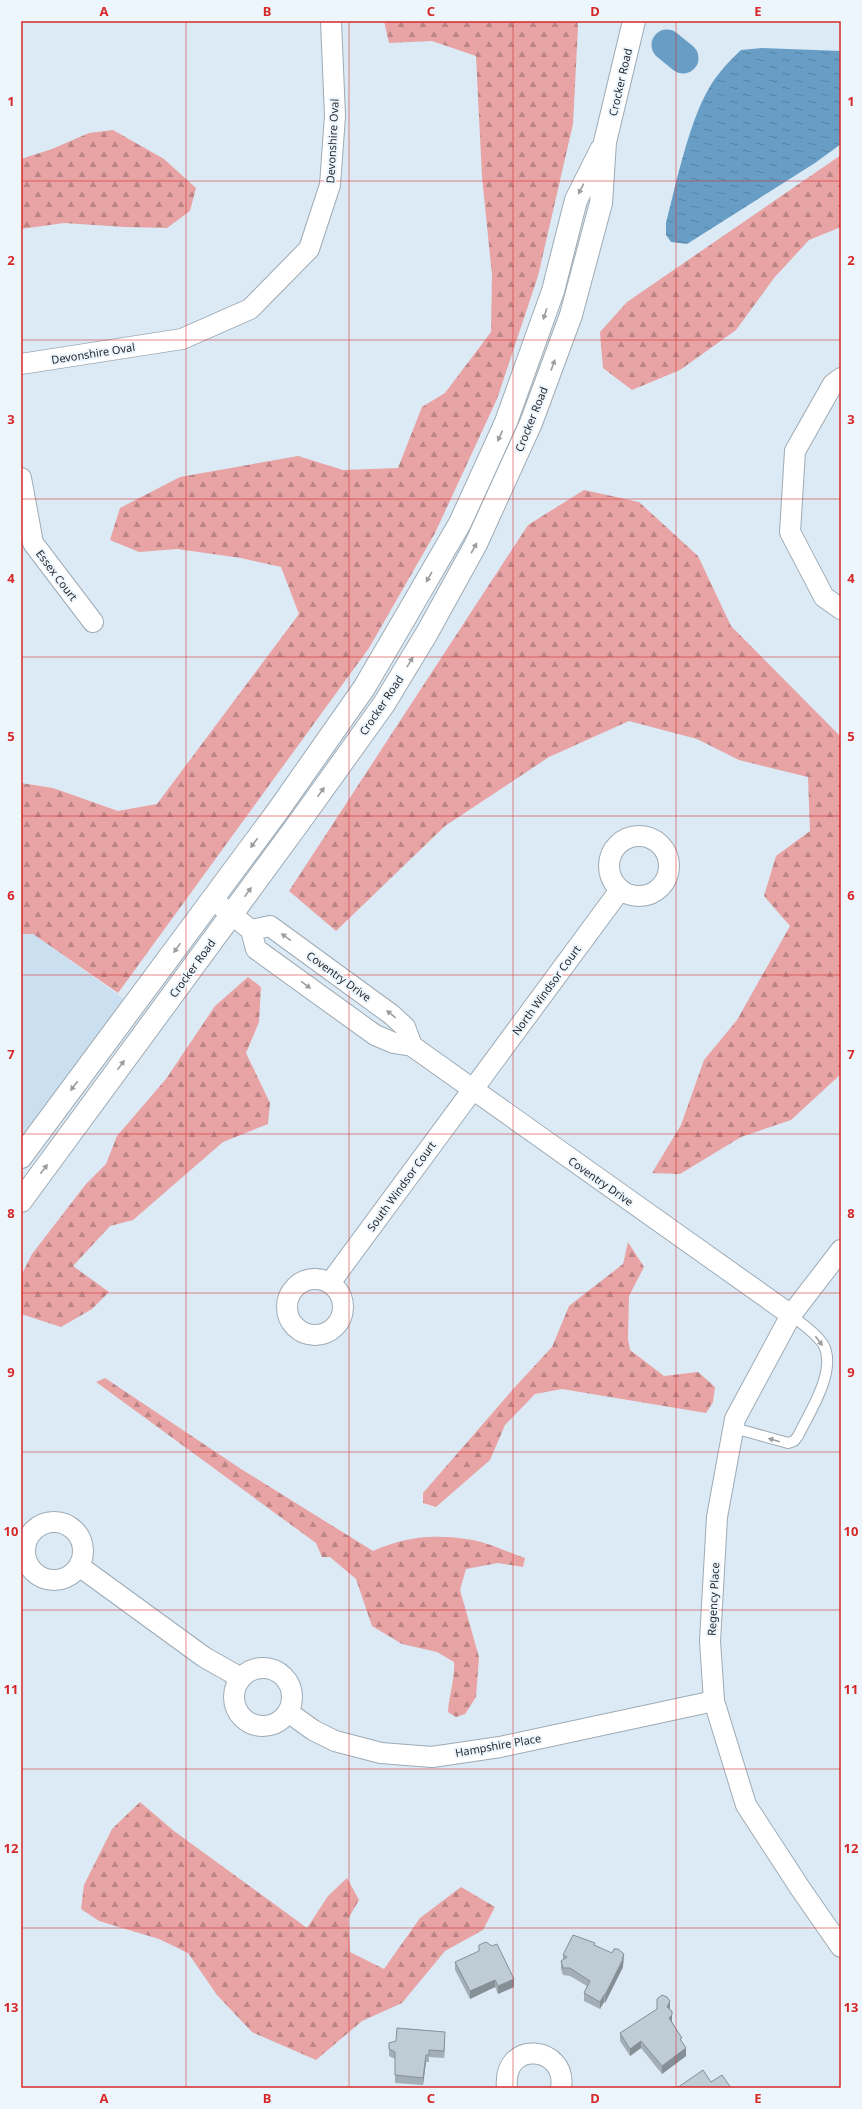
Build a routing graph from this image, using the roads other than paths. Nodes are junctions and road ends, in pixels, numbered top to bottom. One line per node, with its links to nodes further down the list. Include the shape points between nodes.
1 (331, 21): 4 (street, Devonshire Oval, via 335,116 330,185 309,249 250,309 182,339)
2 (634, 21): 3 (main road, Crocker Road)
3 (605, 142): 10 (main road, Crocker Road, one-way to 10, via 576,200 553,291 518,390 460,523 364,688); 11 (main road, Crocker Road, one-way to 3, via 384,704 476,544 525,436 571,316 601,203)
4 (21, 364)
5 (841, 378): 7 (street, via 833,384 795,451 790,532 824,597)
6 (21, 478): 8 (street, Essex Court, via 33,543)
7 (841, 609)
8 (93, 622)
9 (620, 890): 14 (street, North Windsor Court)
10 (212, 900): 11 (street); 15 (main road, Crocker Road, one-way to 15)
11 (231, 915): 12 (street); 16 (main road, Crocker Road, one-way to 11)
12 (251, 930): 13 (street, Coventry Drive, one-way to 13, via 256,949 375,1035 394,1043); 13 (street, Coventry Drive, one-way to 12, via 405,1027 392,1015 270,926)
13 (412, 1046): 14 (street, Coventry Drive)
14 (473, 1089): 18 (street, South Windsor Court); 19 (street, Coventry Drive)
15 (21, 1157)
16 (21, 1201)
17 (841, 1250): 19 (street, Regency Place)
18 (330, 1283)
19 (791, 1316): 20 (street, Regency Place, via 736,1419); 20 (lane, one-way to 20, via 813,1333 823,1345 828,1370 824,1384 798,1436 794,1441 783,1442)
20 (734, 1428): 23 (street, Regency Place, via 717,1517 710,1641)
21 (79, 1566): 22 (street, via 204,1658)
22 (241, 1678): 24 (street, via 257,1669 266,1668 283,1676 292,1693 292,1703); 24 (street, via 234,1694 235,1704 246,1720 254,1725 264,1726 282,1720)
23 (714, 1701): 24 (street, Hampshire Place, via 500,1747 432,1757 381,1753 335,1741 313,1730); 25 (street, Regency Place, via 746,1805)
24 (288, 1712)
25 (841, 1947)
26 (507, 2088): 27 (street, via 506,2076 516,2059 526,2054 538,2053 556,2064 561,2075)
27 (561, 2088)

